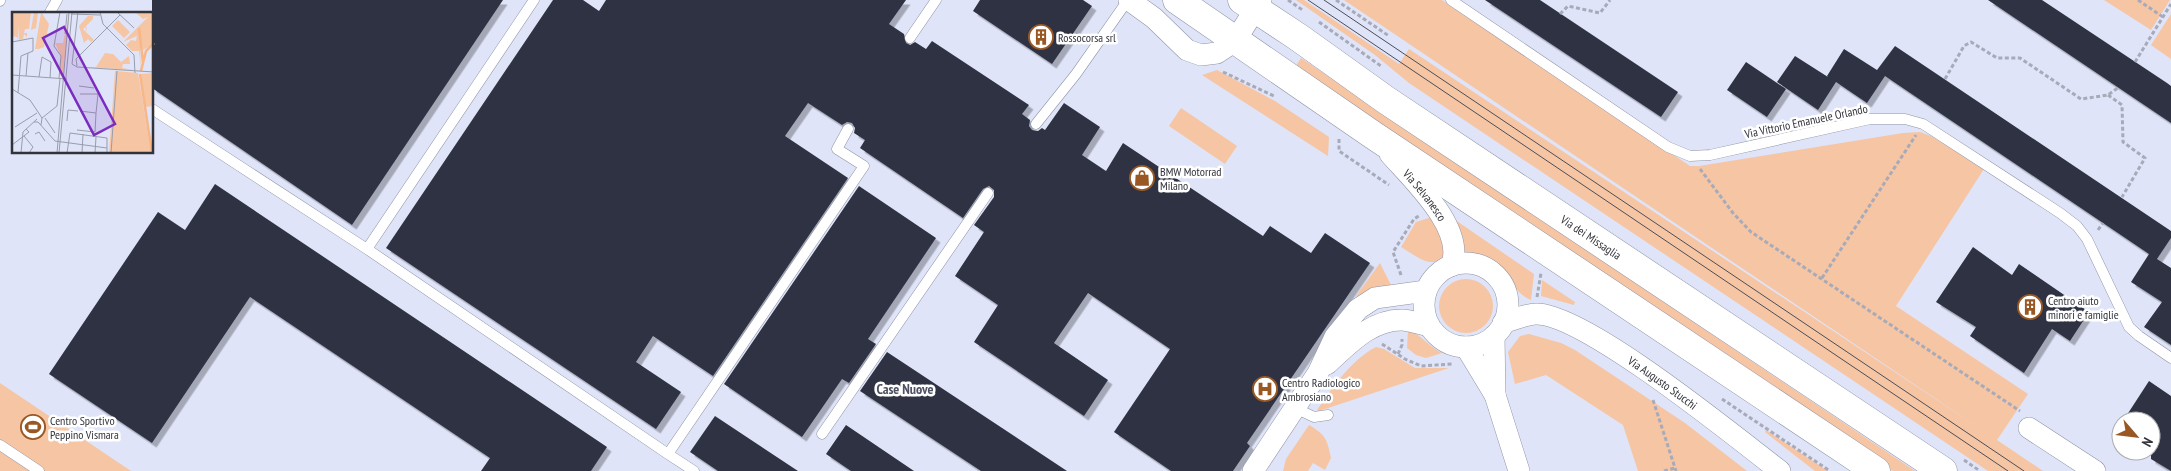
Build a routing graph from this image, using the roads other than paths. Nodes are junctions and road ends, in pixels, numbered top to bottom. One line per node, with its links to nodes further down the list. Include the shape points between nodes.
1 (57, 0): 8 (lane)
2 (534, 0): 16 (lane)
3 (936, 0): 9 (lane)
4 (1128, 0): 10 (street, via 1154,18 1194,54 1217,53); 12 (lane)
5 (1177, 0): 10 (main road)
6 (1450, 0): 24 (lane, Via Vittorio Emanuele Orlando, via 1668,147 1690,156 1710,155 1870,119 1905,119 1924,124 2077,226 2087,239 2129,327)
7 (1252, 3): 10 (street); 39 (main road, Via dei Missaglia, via 1394,105)
8 (49, 12)
9 (910, 38)
10 (1235, 40): 14 (main road)
11 (154, 110): 16 (lane)
12 (1036, 124)
13 (848, 129): 32 (lane, via 836,149 864,166)
14 (1373, 135): 17 (street, Via Selvanesco, via 1439,212 1454,247); 38 (main road)
15 (988, 194): 30 (lane)
16 (367, 249): 32 (lane)
17 (1451, 266): 18 (street, via 1438,274); 19 (street, Via Augusto Stucchi, via 1467,263 1486,269 1498,279)
18 (1426, 291): 21 (street, via 1424,311); 25 (street, via 1375,298 1358,309 1335,337)
19 (1506, 293): 20 (street, Via Augusto Stucchi); 22 (street, via 1507,308)
20 (1536, 307): 22 (street); 37 (street, Via Augusto Stucchi, via 1550,317 1579,328 1647,372)
21 (1429, 326): 23 (street, via 1446,342); 25 (street, via 1402,320 1379,323 1357,337)
22 (1499, 329): 23 (street, via 1481,344); 26 (street)
23 (1466, 347): 26 (street)
24 (2171, 358)
25 (1318, 373): 27 (street)
26 (1495, 395): 36 (street)
27 (1295, 408): 28 (lane, via 1314,417); 35 (street)
28 (1328, 415)
29 (2024, 419): 40 (street)
30 (822, 434)
31 (0, 446): 33 (lane)
32 (668, 454): 34 (lane)
33 (39, 471)
34 (694, 471)
35 (1253, 471)
36 (1519, 471)
37 (1780, 471)
38 (1876, 471)
39 (1943, 471)
40 (2095, 471)

